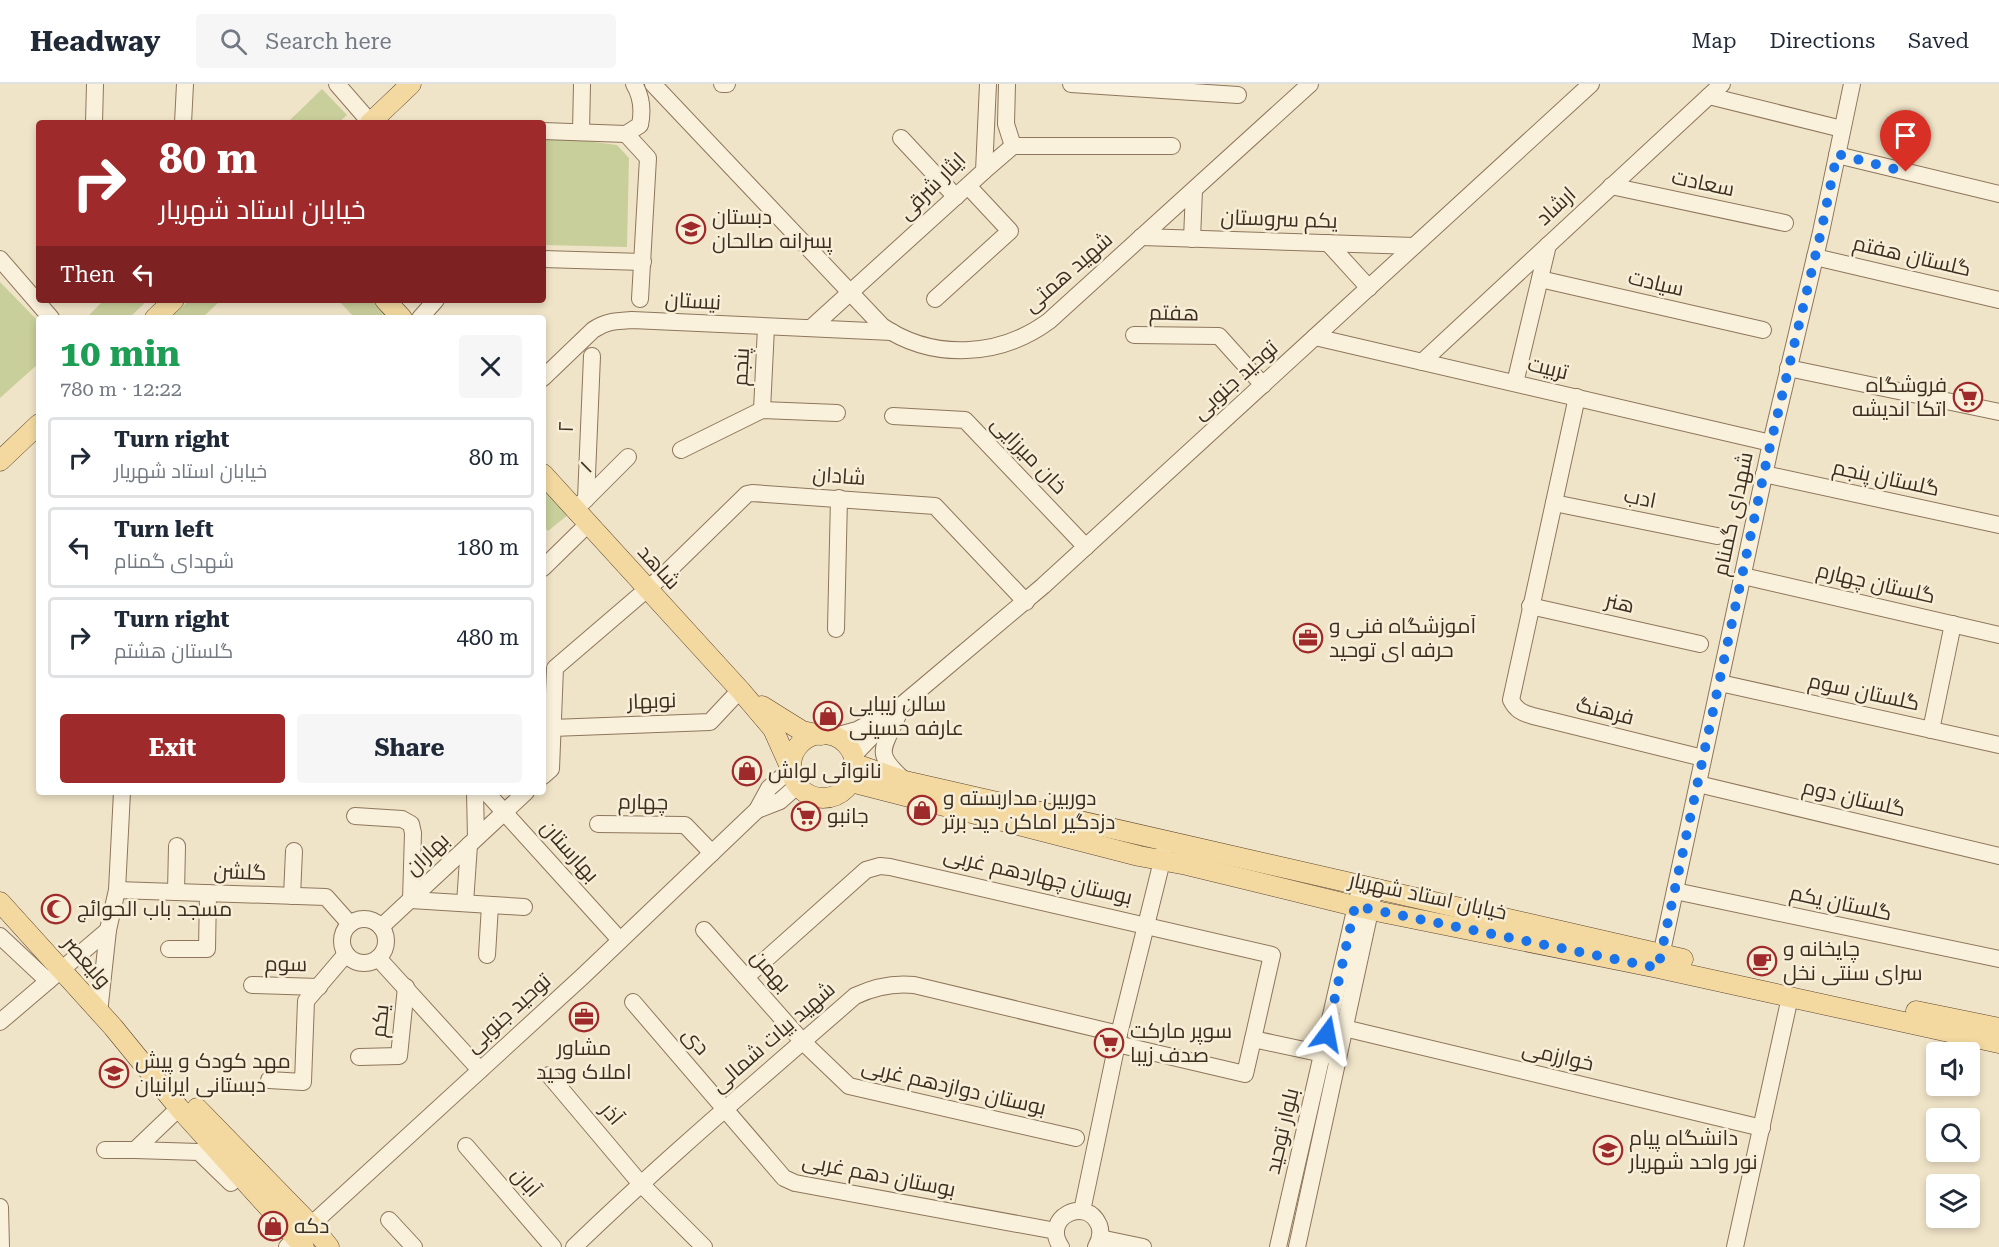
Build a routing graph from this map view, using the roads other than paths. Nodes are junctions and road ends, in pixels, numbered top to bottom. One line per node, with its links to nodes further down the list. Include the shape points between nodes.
1 (95, 84): 17 (street)
2 (185, 84): 18 (street)
3 (337, 84): 19 (street)
4 (411, 84): 20 (main road)
5 (582, 84): 23 (street)
6 (634, 84): 24 (street, via 643,113 640,125)
7 (653, 84): 46 (street, شهید همتی)
8 (988, 84): 29 (street, ایثار شرقی)
9 (1007, 84): 26 (street, via 1006,123)
10 (1071, 84): 15 (street)
11 (1310, 84): 31 (street, شهید همتی)
12 (1591, 84): 39 (street, توحید جنوبی)
13 (1722, 84): 16 (street, ارشاد)
14 (1852, 84): 21 (street, شهدای گمنام)
15 (1238, 95)
16 (1709, 96): 21 (street); 30 (street, ارشاد)
17 (94, 120)
18 (183, 120)
19 (367, 120)
20 (373, 120)
21 (1842, 129): 28 (street, شهدای گمنام)
22 (546, 131): 23 (street)
23 (581, 132): 24 (street)
24 (626, 134): 43 (street, via 648,158)
25 (901, 138): 32 (street)
26 (1013, 146): 27 (street); 29 (street)
27 (1172, 146)
28 (1837, 154): 33 (street); 40 (street, شهدای گمنام)
29 (984, 171): 32 (street, ایثار شرقی)
30 (1611, 186): 34 (street, سعادت); 38 (street, ارشاد)
31 (1194, 190): 35 (street, شهید همتی); 36 (street)
32 (962, 191): 46 (street, ایثار شرقی); 48 (street, via 1010,231)
33 (1999, 194)
34 (1785, 223)
35 (1142, 237): 36 (street, یکم سروستان); 62 (street, شهید همتی, via 1049,321 1007,344 979,351 946,350)
36 (1192, 239): 37 (street, یکم سروستان)
37 (1328, 243): 39 (street, یکم سروستان); 45 (street)
38 (1548, 245): 44 (street); 66 (street, ارشاد)
39 (1414, 246): 45 (street, توحید جنوبی)
40 (1815, 256): 49 (street, گلستان هفتم); 67 (street, شهدای گمنام)
41 (0, 259): 50 (street)
42 (546, 259): 43 (street)
43 (643, 262): 47 (street)
44 (1540, 279): 61 (street, سیادت); 69 (street)
45 (1369, 288): 64 (street, توحید جنوبی)
46 (851, 294): 60 (street); 62 (street, شهید همتی)
47 (640, 299)
48 (935, 299)
49 (1999, 300)
50 (36, 301)
51 (38, 303): 55 (street)
52 (171, 303): 56 (main road)
53 (388, 303): 57 (main road)
54 (433, 303): 58 (street)
55 (48, 315)
56 (157, 315)
57 (399, 315)
58 (423, 315)
59 (766, 327): 60 (street, نيستان); 68 (street, نيستان, via 612,321 593,330); 72 (street, پنجم)
60 (811, 328): 62 (street, نيستان)
61 (1763, 330)
62 (892, 333)
63 (1134, 335): 70 (street, هفتم, via 1219,336)
64 (1315, 337): 66 (street, تربیت); 70 (street, توحید جنوبی)
65 (591, 357): 85 (street, ۲)
66 (1422, 362): 69 (street, تربیت)
67 (1788, 368): 73 (street); 77 (street, شهدای گمنام)
68 (546, 375)
69 (1515, 383): 71 (street, تربیت)
70 (1263, 385): 88 (street, توحید جنوبی)
71 (1577, 398): 77 (street, تربیت); 84 (street)
72 (762, 410): 74 (street); 78 (street)
73 (1999, 412)
74 (837, 413)
75 (893, 416): 88 (street, خان میرزایی, via 964,420)
76 (36, 427): 80 (main road)
77 (1771, 443): 81 (street, شهدای گمنام)
78 (681, 450)
79 (628, 457): 85 (street, ۱)
80 (0, 460)
81 (1764, 474): 86 (street, گلستان پنجم); 90 (street, شهدای گمنام)
82 (546, 477): 85 (main road, شاهد)
83 (839, 498): 91 (street, شادان, via 747,494); 92 (street, شادان, via 935,506); 95 (street)
84 (1554, 503): 87 (street, ادب); 93 (street)
85 (583, 511): 89 (street, ۱); 91 (main road, شاهد)
86 (1999, 525)
87 (1717, 536)
88 (1086, 547): 92 (street, توحید جنوبی)
89 (546, 564)
90 (1743, 576): 94 (street, گلستان چهارم); 98 (street, شهدای گمنام)
91 (646, 589): 99 (main road, شاهد); 101 (street, شادان, via 555,668)
92 (1026, 602): 100 (street, توحید جنوبی)
93 (1530, 606): 97 (street, هنر); 105 (street, فرهنگ, via 1511,692 1514,707 1533,716)
94 (1953, 624): 96 (street, گلستان چهارم); 102 (street)
95 (836, 629)
96 (1999, 635)
97 (1700, 644)
98 (1720, 683): 102 (street, گلستان سوم); 105 (street, شهدای گمنام)
99 (740, 690): 101 (street, نوبهار, via 710,722); 103 (main road, via 802,731); 108 (main road, via 773,729)
100 (904, 704): 103 (street, توحید جنوبی, via 857,730); 106 (street, توحید جنوبی); 109 (street, via 883,749 888,766)
101 (552, 728): 107 (street, شادان, via 551,768)
102 (1931, 730): 104 (street, گلستان سوم)
103 (828, 735): 106 (main road, via 849,748); 108 (main road, via 813,736 796,748 792,758)
104 (1999, 745)
105 (1703, 758): 110 (street, شهدای گمنام)
106 (853, 767): 108 (main road, via 844,790 825,798 805,793); 109 (main road, خیابان استاد شهریار); 124 (main road, خیابان استاد شهریار)
107 (546, 773)
108 (794, 777): 123 (street, توحید جنوبی, via 769,788 757,810)
109 (905, 781): 118 (main road, خیابان استاد شهریار)
110 (1698, 784): 126 (street, گلستان دوم); 130 (street, شهدای گمنام)
111 (122, 795): 129 (street)
112 (475, 795): 119 (street)
113 (489, 795): 115 (street, بهارستان)
114 (523, 795): 115 (street, بهاران)
115 (504, 812): 119 (street, بهاران); 146 (street, بهارستان)
116 (355, 816): 134 (street, via 402,819 411,824)
117 (598, 824): 123 (street, چهارم, via 685,825)
118 (1145, 836): 120 (main road, خیابان استاد شهریار); 124 (main road, via 1152,841 1150,852)
119 (473, 842): 134 (street, بهاران); 136 (street)
120 (1167, 842): 125 (main road, خیابان استاد شهریار); 127 (street)
121 (177, 846): 131 (street)
122 (294, 851): 133 (street)
123 (712, 853): 146 (street, توحید جنوبی)
124 (1133, 854): 127 (main road, خیابان استاد شهریار)
125 (1189, 855): 127 (main road, خیابان استاد شهریار); 128 (main road, خیابان استاد شهریار); 139 (main road, خیابان استاد شهریار)
126 (1999, 856)
127 (1162, 861): 141 (street)
128 (1368, 886): 139 (street, بلوار توحید); 152 (main road, خیابان استاد شهریار)
129 (117, 891): 131 (street, گلشن); 143 (street)
130 (1674, 891): 151 (street, گلستان یکم); 152 (street, شهدای گمنام)
131 (176, 892): 132 (street, گلشن)
132 (208, 893): 133 (street, گلشن); 147 (street, via 207,949)
133 (292, 896): 140 (street, گلشن, via 326,897)
134 (411, 900): 136 (street); 142 (street, بهاران)
135 (0, 902): 153 (main road, ولیعصر)
136 (465, 903): 137 (street)
137 (490, 905): 138 (street); 149 (street)
138 (524, 907)
139 (1363, 908): 152 (main road, خیابان استاد شهریار); 163 (street, بلوار توحید); 169 (street, بلوار توحید)
140 (350, 924): 142 (street, via 366,919); 148 (street, via 341,939)
141 (1145, 924): 154 (street, بوستان چهاردهم غربی, via 880,866 866,870); 165 (street); 166 (street, بوستان چهاردهم غربی, via 1272,955)
142 (381, 927): 150 (street, via 386,944)
143 (108, 930): 153 (street); 160 (street)
144 (704, 930): 154 (street, بهمن)
145 (0, 936): 153 (street)
146 (620, 940): 171 (street, توحید جنوبی)
147 (169, 949)
148 (346, 954): 150 (street, via 358,963); 156 (street)
149 (487, 955)
150 (378, 958): 157 (street)
151 (1999, 959)
152 (1660, 961): 158 (main road, خیابان استاد شهریار); 164 (main road, خیابان استاد شهریار)
153 (55, 975): 160 (main road, ولیعصر); 161 (street)
154 (747, 977): 167 (street, بهمن)
155 (252, 985): 156 (street, سوم)
156 (318, 987): 174 (street, via 306,1001 303,1082)
157 (406, 987): 170 (street, یکم, via 399,1056); 171 (street)
158 (1790, 997): 168 (main road, خیابان استاد شهریار); 177 (street)
159 (633, 1002): 176 (street, دی)
160 (99, 1012): 162 (main road, ولیعصر)
161 (0, 1022)
162 (113, 1028): 175 (main road); 187 (main road, via 141,1049)
163 (1344, 1028): 169 (street, بلوار توحید); 177 (street, خوارزمی)
164 (1999, 1028)
165 (1118, 1039): 167 (street, شهید بیات شمالی, via 903,984 855,996); 172 (street, شهید بیات شمالی); 185 (street)
166 (1253, 1039): 169 (street); 172 (street, بوستان چهاردهم غربی)
167 (803, 1042): 176 (street, شهید بیات شمالی); 178 (street, بوستان دوازدهم غربی, via 854,1089)
168 (1999, 1043)
169 (1330, 1055): 197 (street, بلوار توحید); 198 (street, بلوار توحید)
170 (359, 1057)
171 (480, 1070): 187 (street, توحید جنوبی)
172 (1245, 1074)
173 (549, 1075): 183 (street, آذر)
174 (270, 1080)
175 (179, 1108): 181 (street); 187 (main road)
176 (724, 1108): 183 (street, شهید بیات شمالی); 188 (street, بوستان دهم غربی, via 790,1181)
177 (1762, 1128): 199 (street)
178 (1076, 1138)
179 (466, 1146): 193 (street, آبان)
180 (105, 1150): 181 (street)
181 (135, 1150): 182 (street, via 199,1152)
182 (231, 1183)
183 (640, 1183): 194 (street, شهید بیات شمالی); 195 (street, آذر)
184 (0, 1207): 190 (street)
185 (1083, 1211): 188 (street, via 1062,1218); 189 (street, via 1099,1224)
186 (389, 1220): 192 (street)
187 (300, 1239): 191 (main road)
188 (1059, 1239)
189 (1098, 1242): 196 (street)
190 (1, 1247)
191 (329, 1247)
192 (414, 1247)
193 (553, 1247)
194 (574, 1247)
195 (704, 1247)
196 (1143, 1247)
197 (1278, 1247)
198 (1297, 1247)
199 (1735, 1247)

